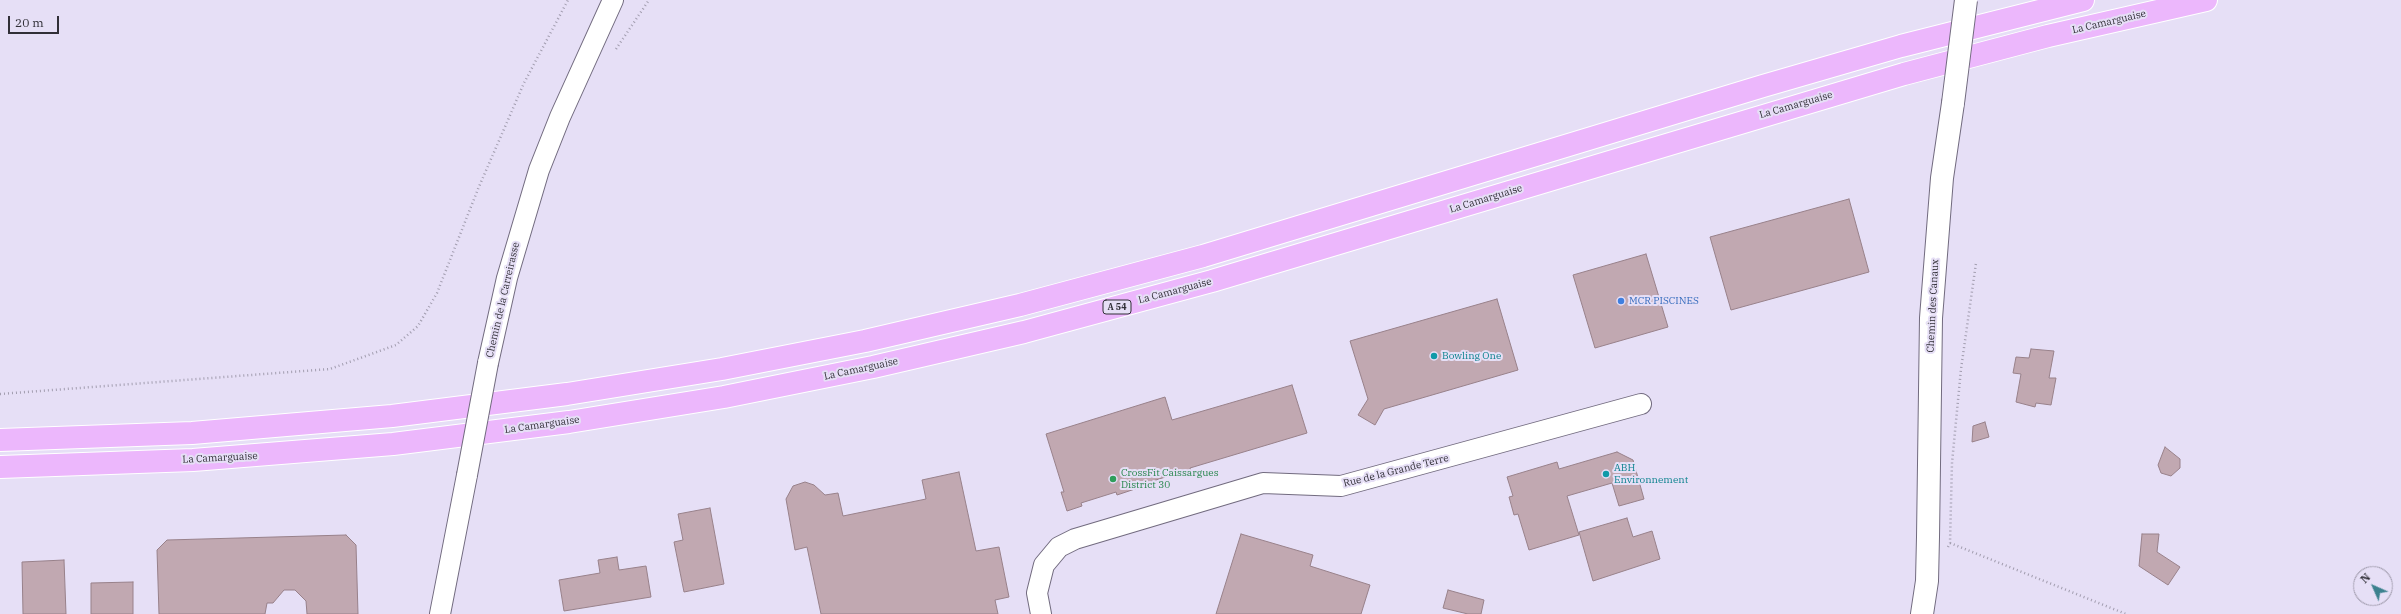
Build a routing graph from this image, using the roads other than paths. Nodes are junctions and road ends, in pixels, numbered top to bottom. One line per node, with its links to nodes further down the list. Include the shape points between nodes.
1 (613, 0): 8 (street, Chemin de la Carreirasse, bridge, via 560,117 537,177 507,278 488,363)
2 (1966, 0): 10 (main road, Chemin des Canaux, bridge, via 1942,178 1931,318 1928,559)
3 (2083, 0): 6 (highway, via 1901,46 1203,256 1020,305 865,341 722,369 566,394 392,416 192,433)
4 (2206, 0): 7 (highway, La Camarguaise / A 54, via 2048,36 1904,74 1212,281 1024,332 873,367 724,397 592,418 393,444 193,460)
5 (1641, 404): 9 (street, Rue de la Grande Terre, via 1342,486 1263,483 1075,539 1059,547 1044,565 1037,593)
6 (0, 440)
7 (0, 467)
8 (440, 614)
9 (1041, 614)
10 (1922, 614)

